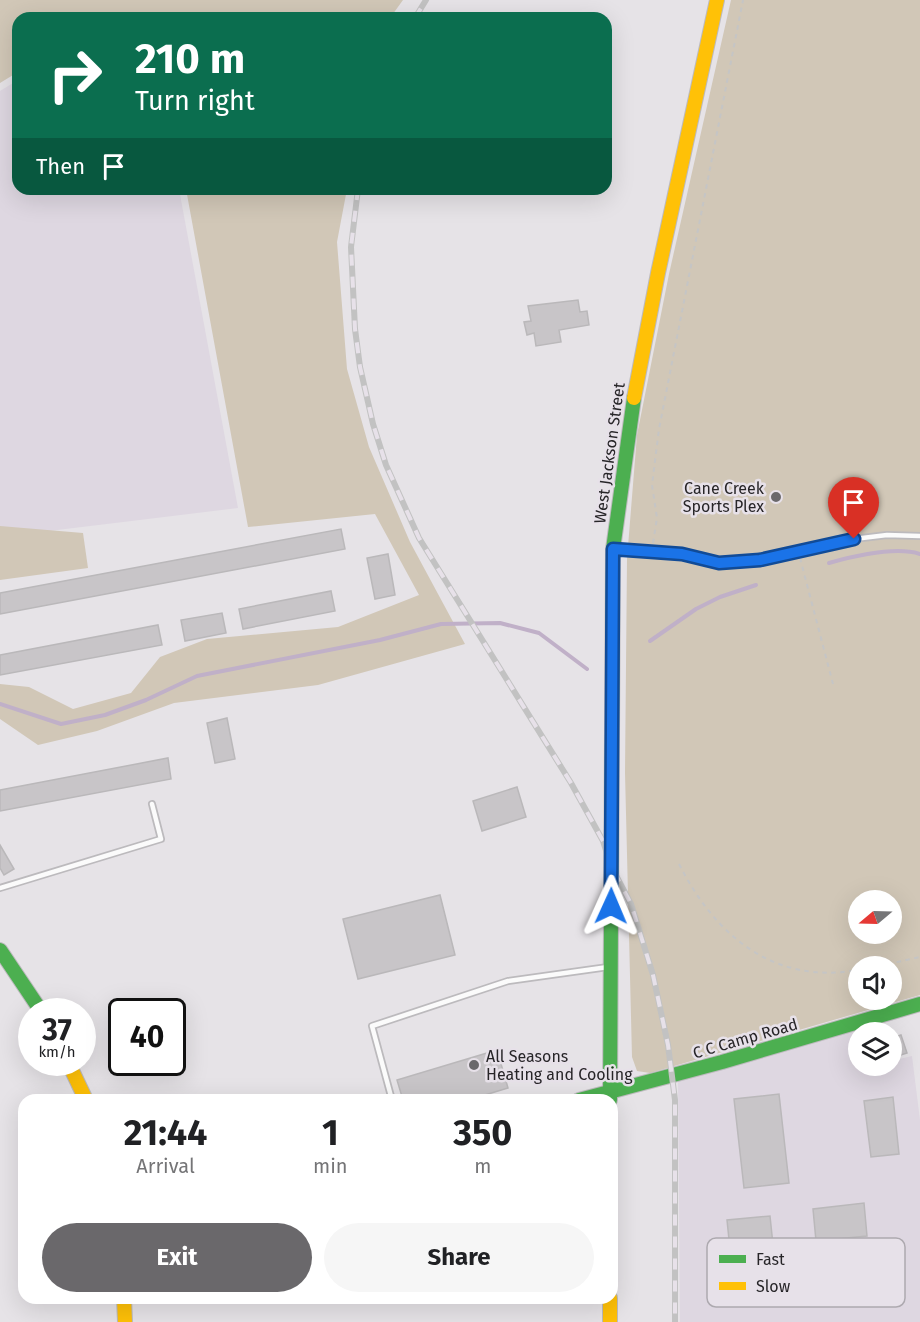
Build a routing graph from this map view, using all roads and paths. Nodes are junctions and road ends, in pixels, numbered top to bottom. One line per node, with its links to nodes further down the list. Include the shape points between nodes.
1 (717, 0): 5 (street, West Jackson Street, via 637,374)
2 (742, 0): 4 (path, via 659,429 652,485 657,518)
3 (920, 536): 5 (lane, via 854,539 760,560 719,563 682,554)
4 (653, 546)
5 (613, 549): 14 (street, West Jackson Street)
6 (799, 555): 7 (path)
7 (833, 684)
8 (152, 804): 10 (lane, via 161,839)
9 (679, 864): 15 (path, via 700,902 723,930 754,951 807,970)
10 (0, 888)
11 (0, 950): 16 (street)
12 (920, 957): 13 (path)
13 (902, 961)
14 (611, 966): 20 (lane, via 508,981 372,1026); 21 (street, West Jackson Street)
15 (848, 971)
16 (32, 998)
17 (920, 1004): 22 (street, C C Camp Road)
18 (75, 1076): 19 (street)
19 (83, 1094)
20 (390, 1094)
21 (610, 1094)
22 (613, 1094)
23 (124, 1304): 25 (street)
24 (610, 1304): 26 (street)
25 (125, 1322)
26 (610, 1322)

